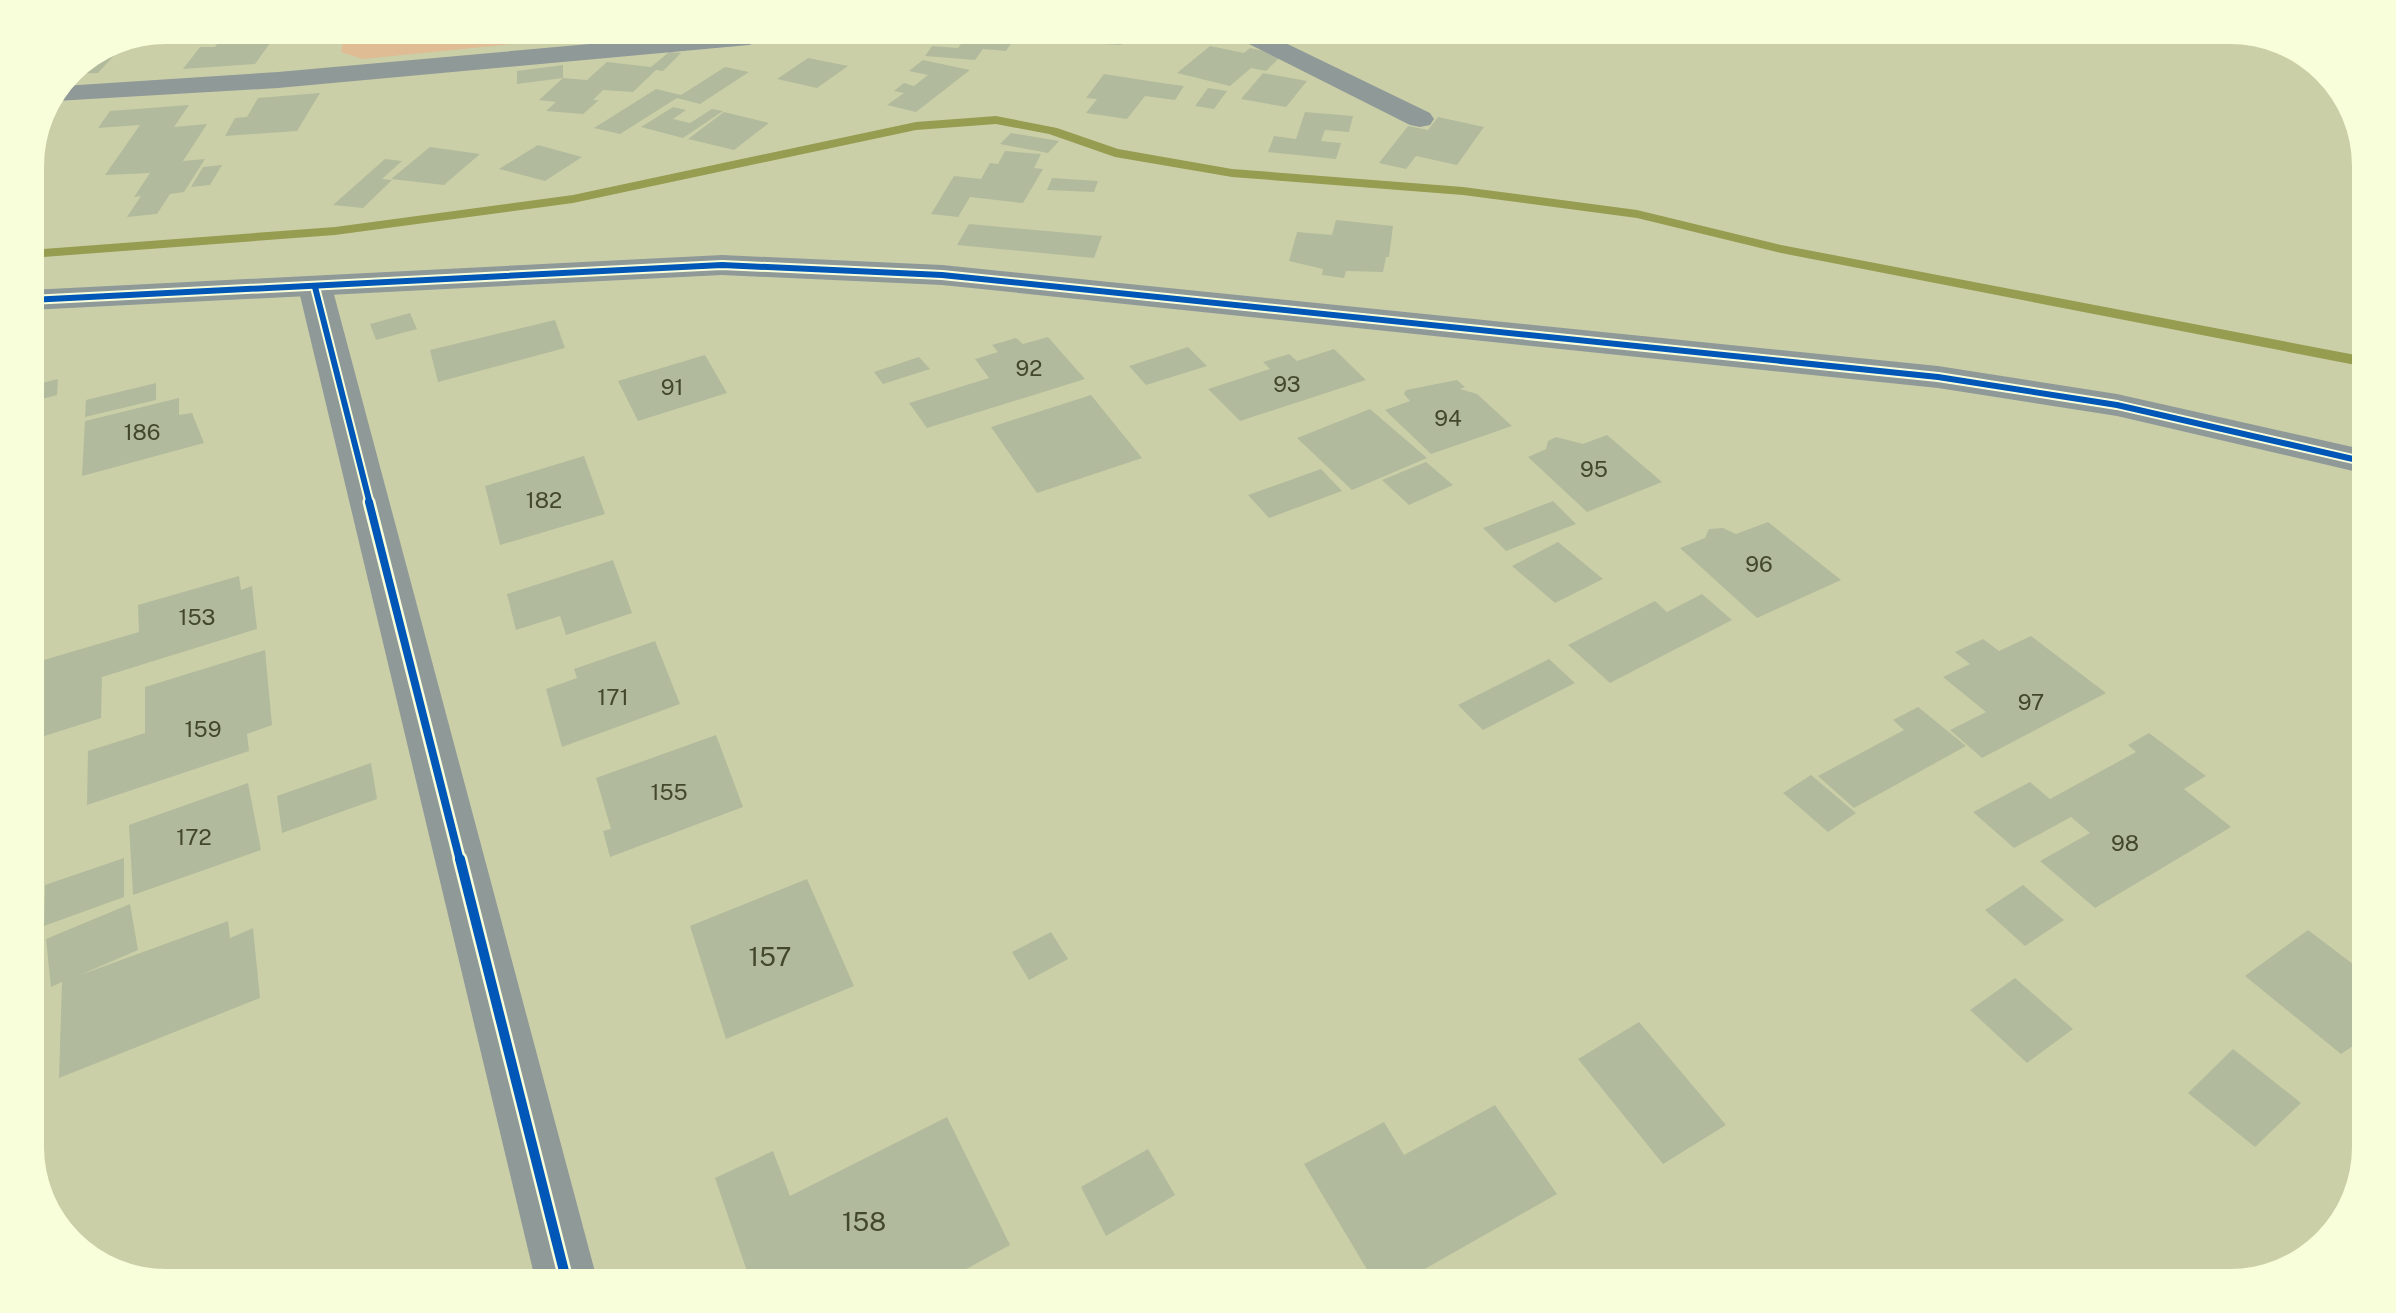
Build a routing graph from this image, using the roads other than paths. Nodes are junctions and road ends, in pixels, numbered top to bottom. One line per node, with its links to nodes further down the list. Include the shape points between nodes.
1 (672, 44): 3 (street)
2 (1268, 44): 4 (street)
3 (68, 93)
4 (1420, 119)
5 (315, 287): 6 (street); 7 (street, via 722,265 942,275 1938,377 2117,405); 8 (street)
6 (44, 299)
7 (2352, 459)
8 (563, 1269)

